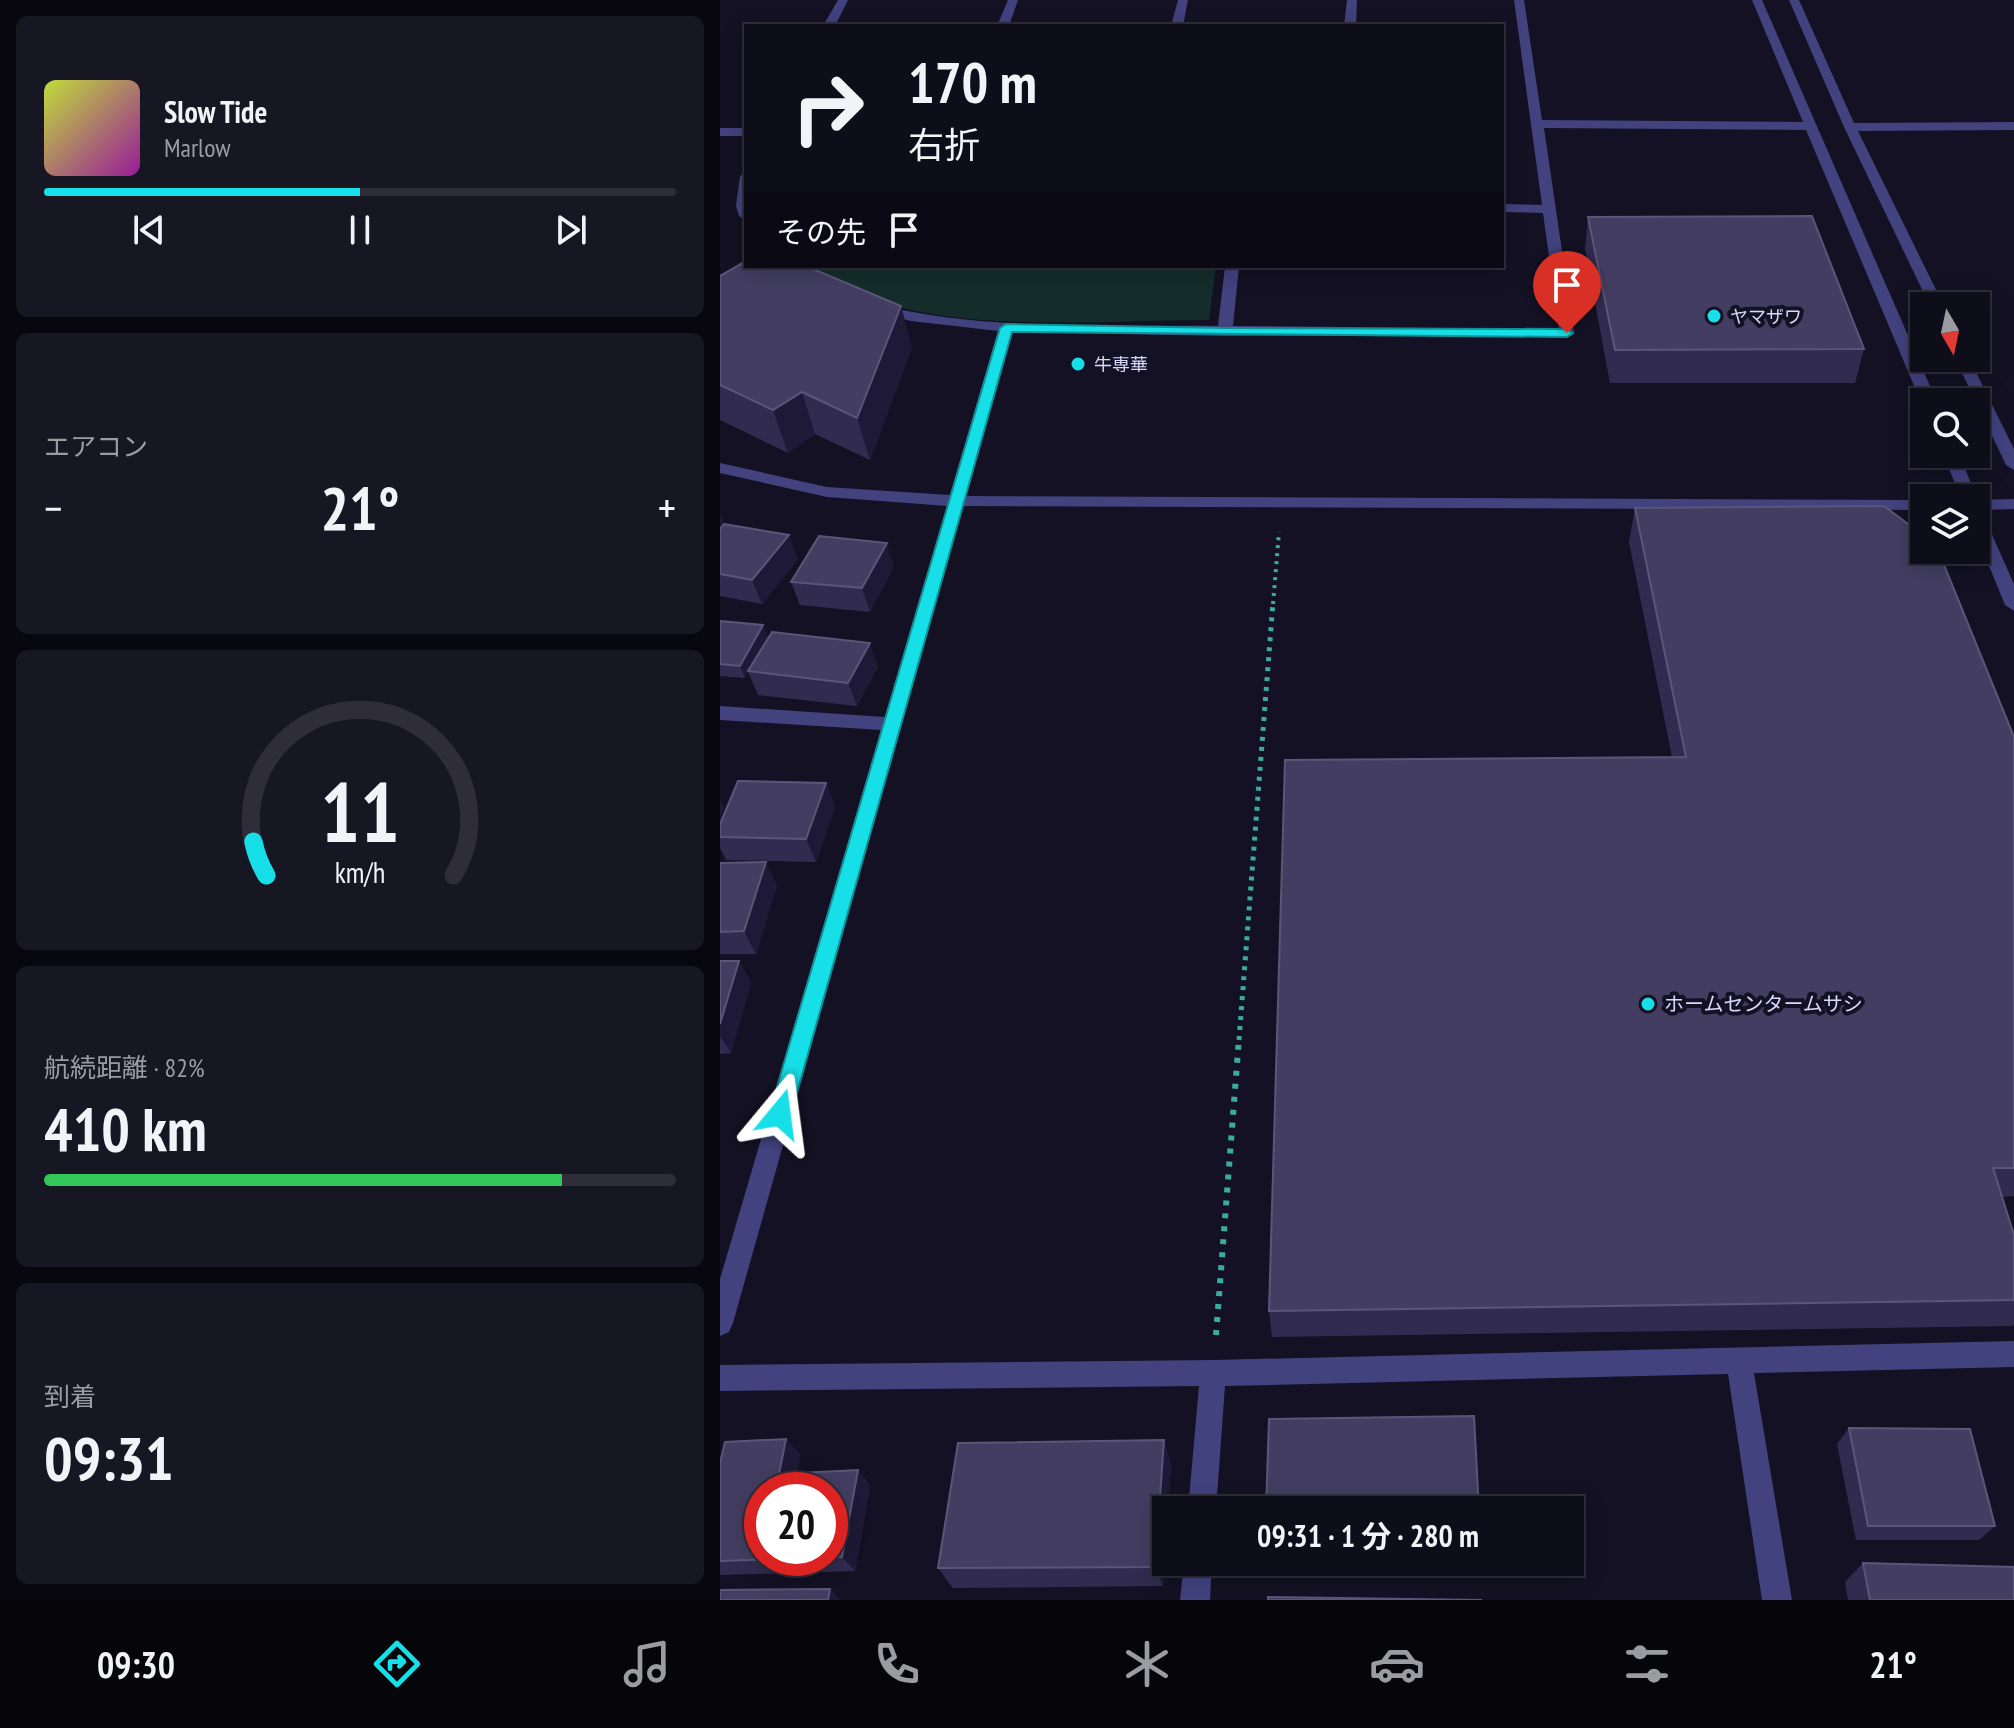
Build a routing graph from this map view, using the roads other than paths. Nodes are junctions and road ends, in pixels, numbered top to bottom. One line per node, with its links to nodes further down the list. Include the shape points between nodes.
1 (843, 0): 8 (street)
2 (1013, 0): 9 (street)
3 (1183, 0): 10 (street)
4 (1352, 0): 11 (street)
5 (1519, 0): 12 (street)
6 (1757, 0): 13 (street)
7 (1794, 0): 15 (street)
8 (830, 24)
9 (1004, 24)
10 (1177, 24)
11 (1350, 24)
12 (1538, 124): 13 (street); 19 (street)
13 (1812, 126): 26 (street)
14 (2014, 126): 15 (street)
15 (1850, 127): 21 (street)
16 (720, 132): 17 (street)
17 (744, 132)
18 (1504, 208): 19 (street)
19 (1547, 209): 24 (street, via 1567,333)
20 (1232, 268): 24 (street)
21 (1930, 292)
22 (869, 306): 23 (street, via 911,317)
23 (1006, 328): 24 (street); 29 (street)
24 (1225, 332)
25 (1969, 372): 27 (street)
26 (1923, 388)
27 (2014, 465)
28 (720, 468): 29 (street, via 827,492)
29 (955, 501): 31 (street); 36 (street)
30 (2014, 504): 32 (street)
31 (1910, 505)
32 (1990, 505)
33 (1990, 548): 34 (street)
34 (2014, 605)
35 (720, 713): 36 (street)
36 (892, 724): 37 (street)
37 (720, 1323)
38 (2014, 1354): 39 (street)
39 (1739, 1360): 40 (street); 45 (street)
40 (1213, 1373): 41 (street); 42 (street)
41 (720, 1378)
42 (1203, 1496)
43 (1197, 1576): 44 (street)
44 (1195, 1600)
45 (1777, 1600)

